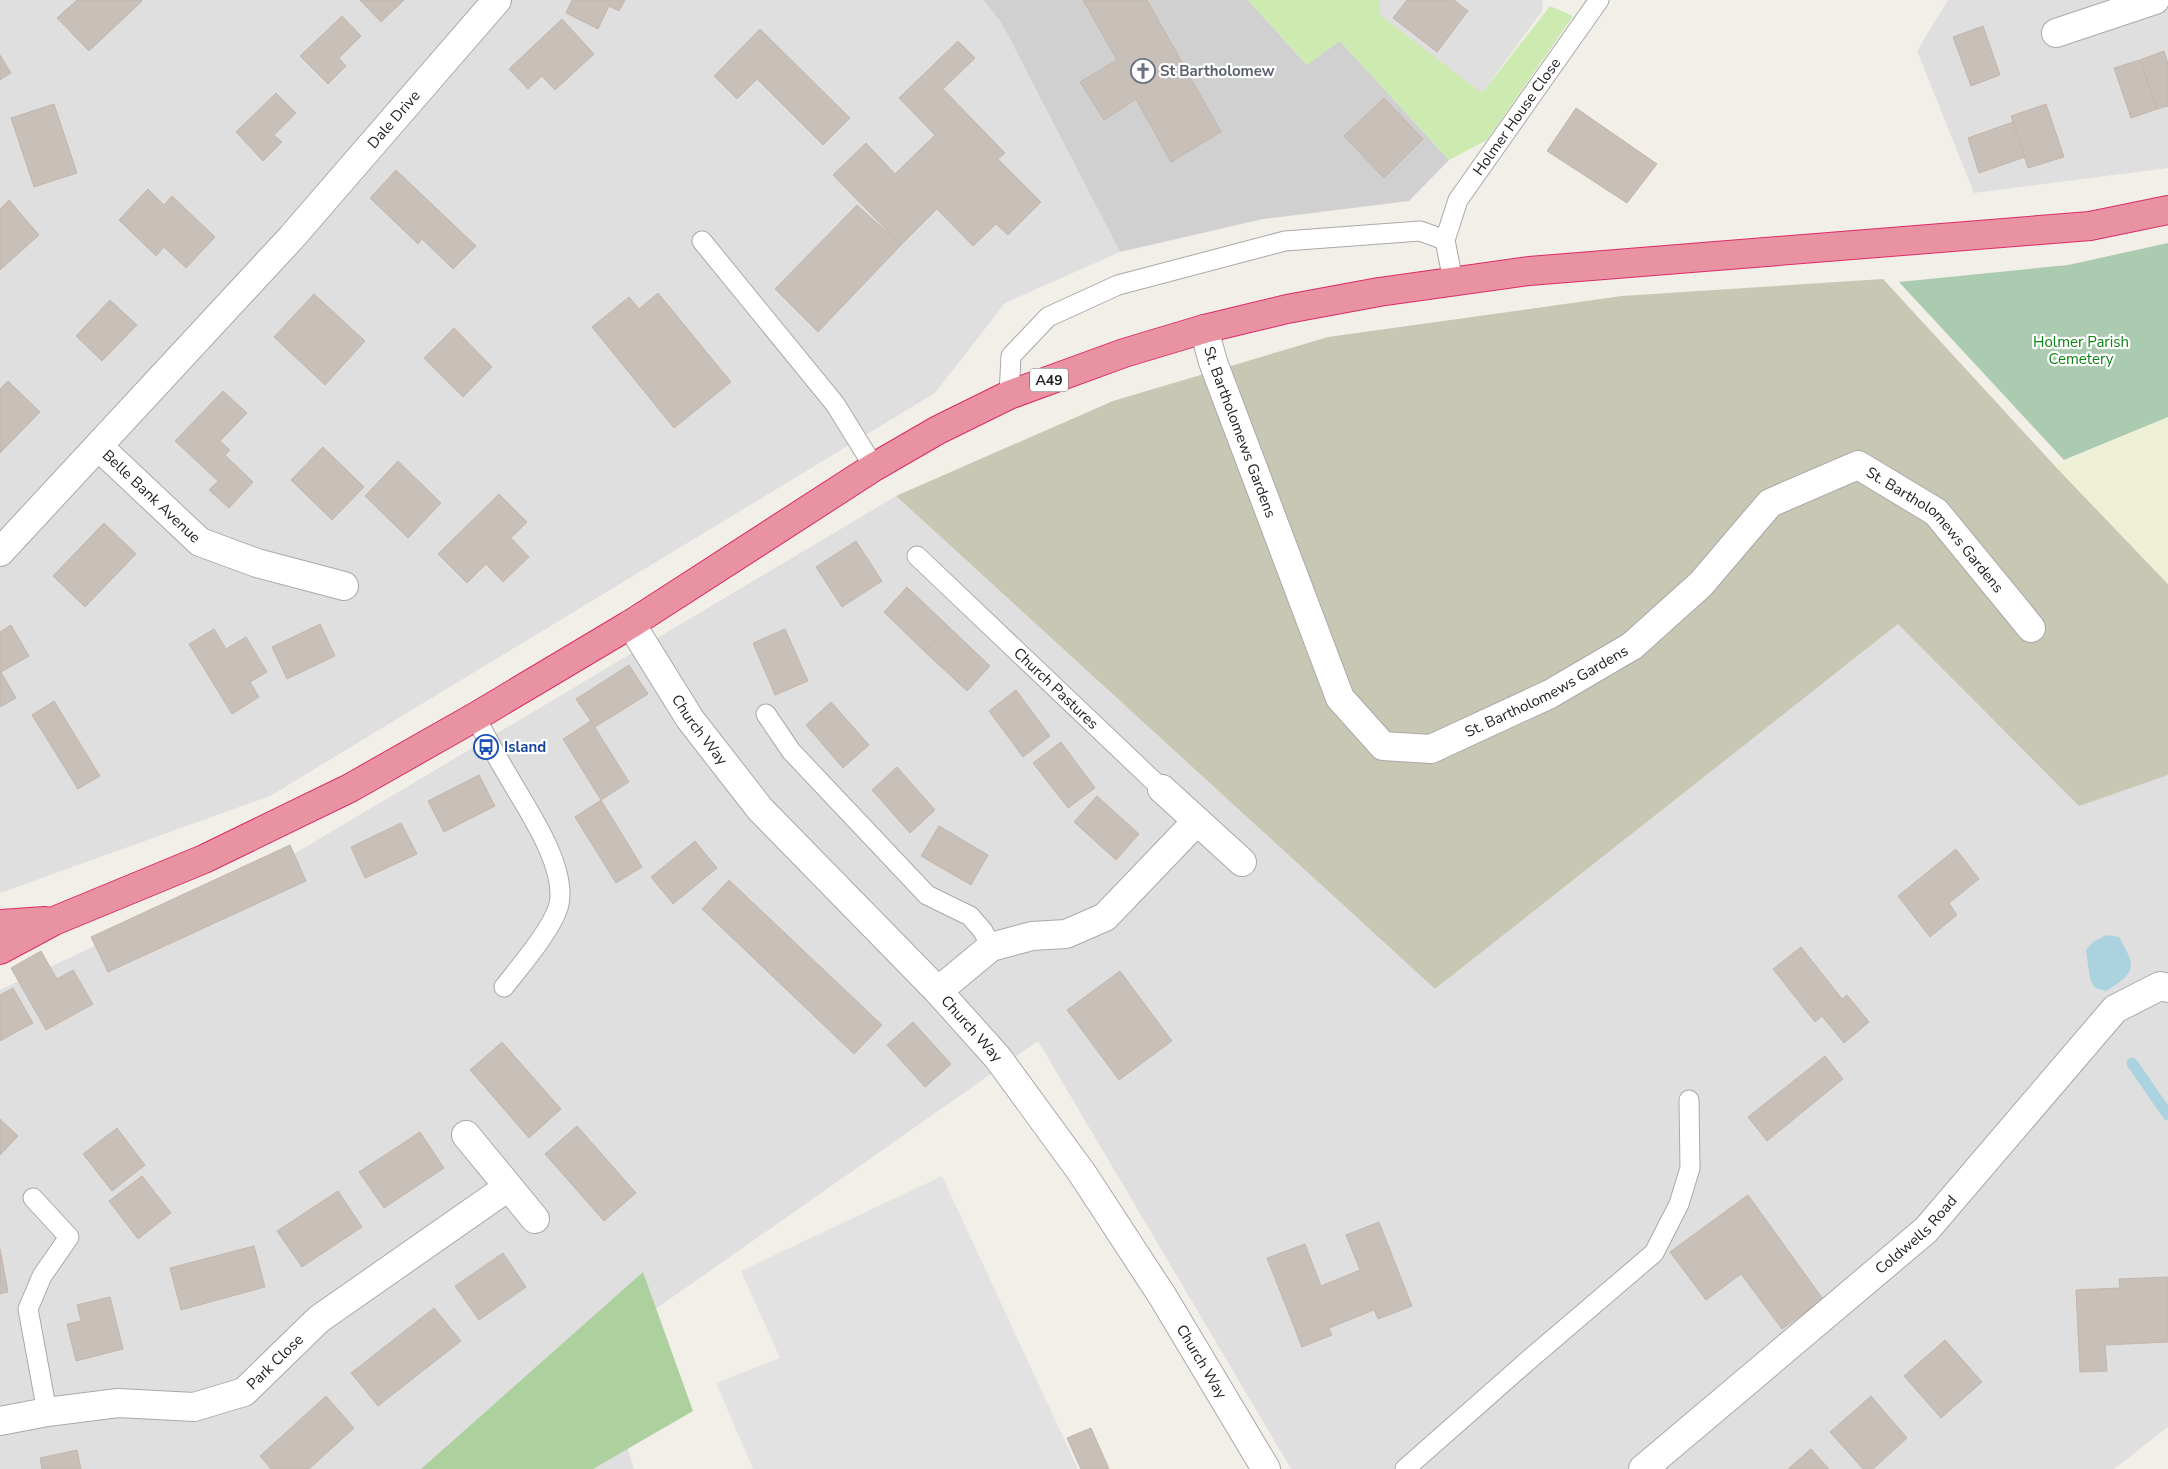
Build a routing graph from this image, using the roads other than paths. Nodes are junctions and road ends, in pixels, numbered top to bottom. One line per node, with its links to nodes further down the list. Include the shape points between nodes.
1 (497, 0): 11 (street, Dale Drive, via 291,238)
2 (1599, 0): 6 (lane, Holmer House Close, via 1458,200)
3 (2155, 0): 4 (street)
4 (2056, 33)
5 (2168, 210): 8 (highway, A49, via 2090,226 1556,268)
6 (1445, 240): 8 (lane); 10 (lane, via 1420,231 1285,241 1118,285 1048,317 1011,356)
7 (702, 241): 12 (lane, via 835,404)
8 (1453, 281): 9 (highway, A49, via 1287,309)
9 (1204, 329): 10 (highway, A49, via 1124,353); 17 (street, St. Bartholomews Gardens, via 1213,362 1340,698 1383,746 1430,749 1550,694 1624,651 1700,584 1770,503 1858,465 1936,512)
10 (1009, 395): 12 (highway, A49, via 938,430)
11 (99, 447): 13 (street, Belle Bank Avenue); 15 (street, Belle Bank Avenue, via 200,542 257,563)
12 (874, 468): 16 (highway, A49)
13 (0, 552)
14 (917, 556): 20 (lane, Church Pastures)
15 (344, 586)
16 (631, 624): 19 (highway, A49); 29 (street, Church Way, via 690,719 760,809)
17 (2031, 628)
18 (766, 714): 25 (lane, via 791,752 927,895 970,916)
19 (475, 717): 23 (highway, A49, via 350,788 213,854); 27 (lane, via 538,826 558,879 559,903 553,918)
20 (1162, 789): 21 (street, Church Pastures)
21 (1197, 821): 22 (street, Church Pastures); 25 (street, via 1105,916 1066,934 1032,936)
22 (1242, 862)
23 (54, 921): 24 (highway, A49); 26 (highway, A49)
24 (0, 924)
25 (991, 947): 29 (street)
26 (0, 950)
27 (504, 987)
28 (2168, 988): 39 (street, Coldwells Road, via 2160,986 2115,1009 1926,1230)
29 (938, 991): 37 (street, Church Way, via 998,1058 1082,1173 1163,1297)
30 (1689, 1100): 38 (lane, via 1690,1168 1679,1204 1654,1252)
31 (466, 1135): 32 (street)
32 (508, 1187): 34 (street); 35 (street, Park Close, via 319,1319 244,1392 194,1407 118,1403)
33 (33, 1198): 35 (lane, via 69,1237 42,1276 28,1309)
34 (535, 1220)
35 (47, 1412): 36 (street, Park Close)
36 (0, 1421)
37 (1266, 1469)
38 (1406, 1469)
39 (1643, 1469)

